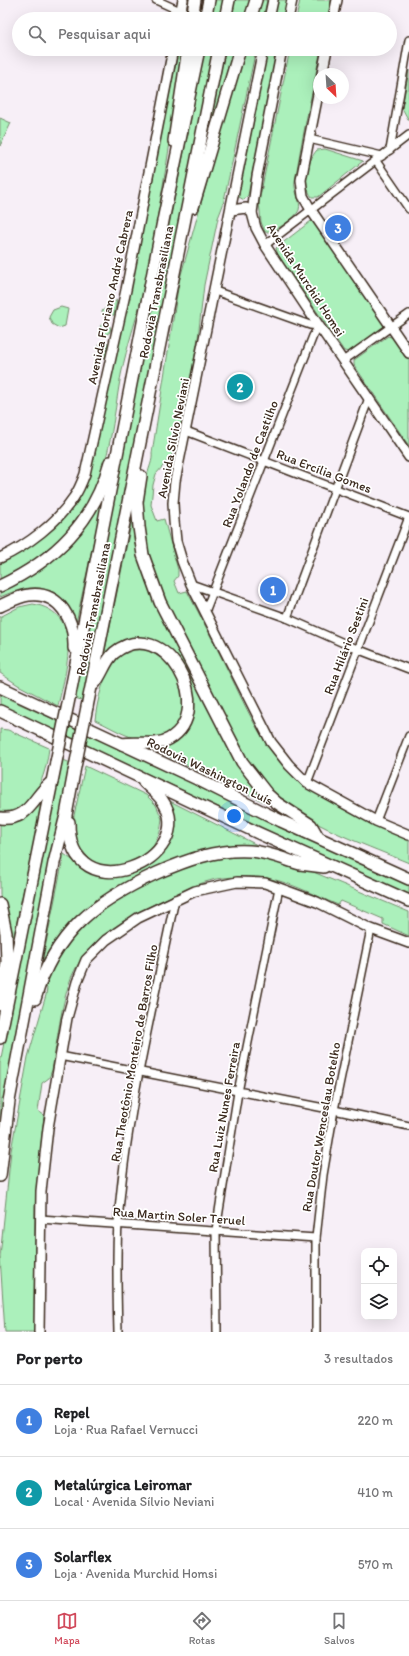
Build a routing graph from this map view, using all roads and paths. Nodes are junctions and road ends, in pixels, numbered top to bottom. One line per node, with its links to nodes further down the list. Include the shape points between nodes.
1 (156, 0): 10 (street)
2 (183, 0): 11 (main road)
3 (195, 0): 12 (highway)
4 (209, 0): 13 (highway)
5 (229, 0): 14 (highway)
6 (256, 0): 15 (highway)
7 (273, 0): 16 (main road)
8 (292, 0): 17 (main road)
9 (337, 0): 18 (main road)
10 (174, 12)
11 (180, 12)
12 (193, 12)
13 (206, 12)
14 (226, 12)
15 (252, 12)
16 (270, 12)
17 (289, 12)
18 (334, 12)
19 (409, 40): 32 (street)
20 (172, 56): 56 (main road, Avenida Floriano André Cabrera, via 124,296 85,474 75,496 63,512 38,534)
21 (187, 56): 35 (highway, via 169,170)
22 (198, 56): 35 (highway, Rodovia Transbrasiliana)
23 (218, 56): 40 (highway, Rodovia Transbrasiliana)
24 (238, 56): 40 (highway, via 193,206)
25 (262, 56): 37 (main road, Avenida Sílvio Neviani)
26 (281, 56): 39 (main road, Avenida Murchid Homsi)
27 (326, 56): 28 (main road)
28 (323, 68)
29 (316, 104): 31 (main road)
30 (409, 135): 32 (street)
31 (309, 139): 33 (street); 38 (main road, via 301,180 303,196)
32 (390, 150): 33 (street)
33 (382, 156): 34 (street)
34 (376, 161): 36 (street); 38 (street)
35 (171, 184): 50 (highway, Rodovia Transbrasiliana)
36 (409, 209)
37 (231, 210): 39 (main road, via 246,208); 42 (main road, Avenida Sílvio Neviani)
38 (311, 210): 41 (street); 45 (main road)
39 (252, 213): 41 (main road, Avenida Murchid Homsi)
40 (185, 216): 51 (highway, Rodovia Transbrasiliana)
41 (265, 245): 44 (main road, Avenida Murchid Homsi)
42 (215, 291): 44 (street); 49 (main road, Avenida Sílvio Neviani)
43 (409, 314): 45 (street)
44 (319, 326): 47 (main road, Avenida Murchid Homsi); 53 (street, Rua Yolando de Castilho)
45 (392, 327): 46 (main road); 47 (street)
46 (409, 353)
47 (343, 361): 48 (main road, Avenida Murchid Homsi)
48 (369, 398): 52 (main road, Avenida Murchid Homsi); 54 (street)
49 (186, 431): 53 (street, Rua Ercília Gomes); 57 (main road, Avenida Sílvio Neviani, via 173,503 176,540)
50 (122, 432): 58 (highway, via 114,445 109,467 90,510 76,531 39,564); 64 (highway, Rodovia Transbrasiliana)
51 (142, 440): 68 (highway, Rodovia Transbrasiliana); 82 (highway, via 143,458 137,502 139,527 143,555 160,602 242,762 277,803 311,825)
52 (409, 456)
53 (263, 461): 54 (street, Rua Ercília Gomes); 59 (street, Rua Yolando de Castilho)
54 (335, 488): 55 (street, Rua Ercília Gomes); 62 (street)
55 (409, 517): 63 (street, Rua Hilário Sestini)
56 (0, 558)
57 (191, 584): 59 (street); 61 (main road, Avenida Sílvio Neviani)
58 (0, 586)
59 (213, 592): 61 (street, Rua Yolando de Castilho); 62 (street)
60 (0, 606): 64 (highway, via 29,595 50,598 60,605 72,625)
61 (205, 612): 77 (main road, Avenida Sílvio Neviani, via 271,742)
62 (287, 618): 63 (street)
63 (357, 649): 65 (street); 77 (street, Rua Hilário Sestini)
64 (76, 662): 76 (highway, Rodovia Transbrasiliana, bridge)
65 (409, 669)
66 (0, 679): 69 (highway)
67 (0, 687): 69 (highway, Rodovia Washington Luís)
68 (91, 687): 74 (highway, via 113,654 124,646 150,644 171,658 190,696 186,720 180,731 160,743); 78 (highway, Rodovia Transbrasiliana, bridge)
69 (12, 693): 74 (highway, Rodovia Washington Luís)
70 (0, 711): 72 (highway)
71 (0, 721): 72 (highway)
72 (21, 721): 75 (highway)
73 (409, 736): 80 (street)
74 (122, 744): 82 (highway, Rodovia Washington Luís)
75 (138, 776): 78 (highway, via 162,800 167,811 167,835 154,856 124,870 112,872 100,871 87,865 70,844); 83 (highway)
76 (52, 782): 79 (highway, via 30,808 17,815); 92 (highway, Rodovia Transbrasiliana)
77 (306, 783): 80 (main road, Avenida Sílvio Neviani)
78 (66, 815): 91 (highway, Rodovia Transbrasiliana, via 54,863)
79 (0, 818)
80 (376, 821): 81 (main road, Avenida Sílvio Neviani)
81 (409, 835)
82 (318, 837): 84 (highway, Rodovia Washington Luís)
83 (337, 869): 87 (highway); 91 (highway, via 300,864 258,852 227,852 203,855 181,862 144,879 95,907 61,942 48,965 31,1012)
84 (409, 879)
85 (279, 888): 86 (main road, via 265,883 237,882 210,886); 89 (main road, via 317,902); 95 (street, Rua Luiz Nunes Ferreira)
86 (175, 899): 93 (main road, via 138,918 106,940 86,960 67,1018); 94 (street, Rua Theotônio Monteiro de Barros Filho)
87 (409, 901)
88 (0, 904): 92 (highway, via 6,933 6,962 0,998)
89 (371, 929): 90 (main road); 96 (street, Rua Doutor Wenceslau Botelho)
90 (409, 943)
91 (24, 1023): 98 (highway, Rodovia Transbrasiliana, via 4,1135)
92 (1, 1033)
93 (60, 1056): 94 (street); 99 (main road, via 48,1128)
94 (140, 1073): 95 (street); 100 (street, Rua Theotônio Monteiro de Barros Filho, via 127,1147)
95 (238, 1092): 96 (street); 101 (street, Rua Luiz Nunes Ferreira)
96 (334, 1110): 97 (street); 102 (street, Rua Doutor Wenceslau Botelho)
97 (409, 1126)
98 (0, 1176)
99 (40, 1219): 100 (street, Rua Martin Soler Teruel); 103 (main road)
100 (118, 1223): 101 (street, Rua Martin Soler Teruel); 104 (street, Rua Theotônio Monteiro de Barros Filho)
101 (216, 1230): 102 (street, Rua Martin Soler Teruel); 105 (street, Rua Luiz Nunes Ferreira)
102 (316, 1238): 106 (street, Rua Doutor Wenceslau Botelho)
103 (39, 1332)
104 (118, 1332)
105 (217, 1332)
106 (316, 1332)

